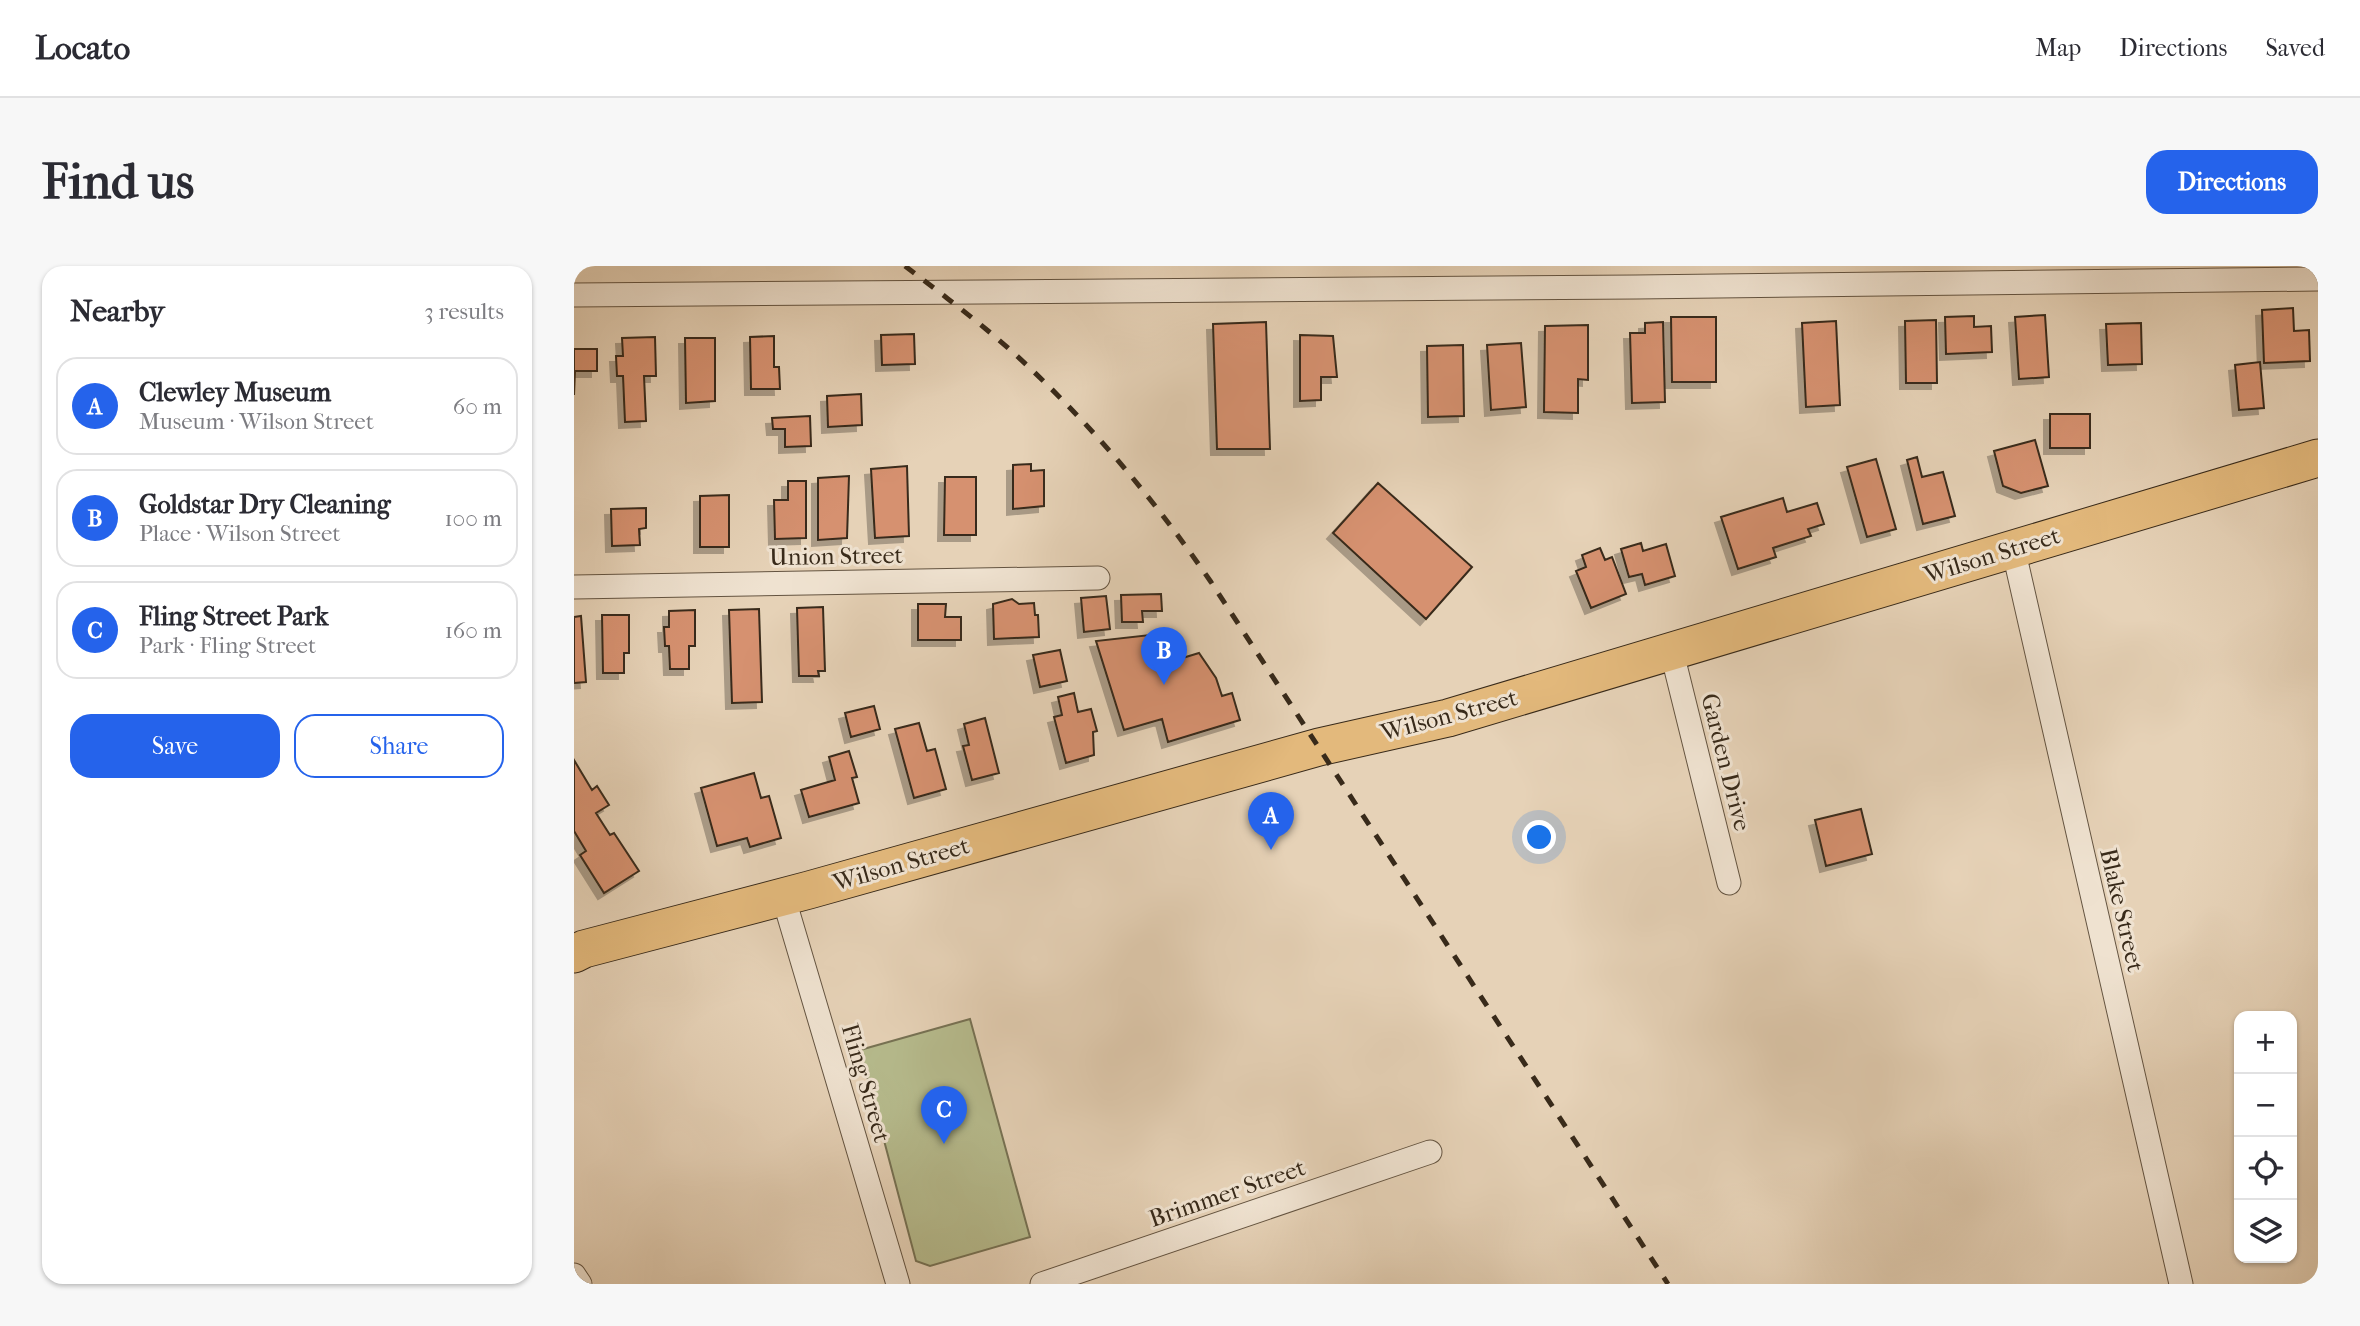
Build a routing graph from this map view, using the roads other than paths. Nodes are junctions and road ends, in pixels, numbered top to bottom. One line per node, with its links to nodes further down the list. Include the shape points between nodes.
1 (2129, 273): 2 (street); 3 (street)
2 (1636, 276): 4 (street)
3 (2318, 279)
4 (574, 295)
5 (2318, 458): 6 (main road, Wilson Street)
6 (2012, 548): 9 (main road, Wilson Street); 18 (street, Blake Street)
7 (1098, 578): 8 (street, Union Street)
8 (574, 587)
9 (1672, 653): 10 (street, Garden Drive); 11 (main road, Wilson Street, via 1448,718 1320,747)
10 (1729, 883)
11 (783, 896): 12 (main road, Wilson Street); 16 (street, Fling Street)
12 (577, 944)
13 (1430, 1152): 17 (street, Brimmer Street)
14 (574, 1275): 15 (street)
15 (580, 1284)
16 (898, 1284)
17 (1042, 1284)
18 (2180, 1284)

